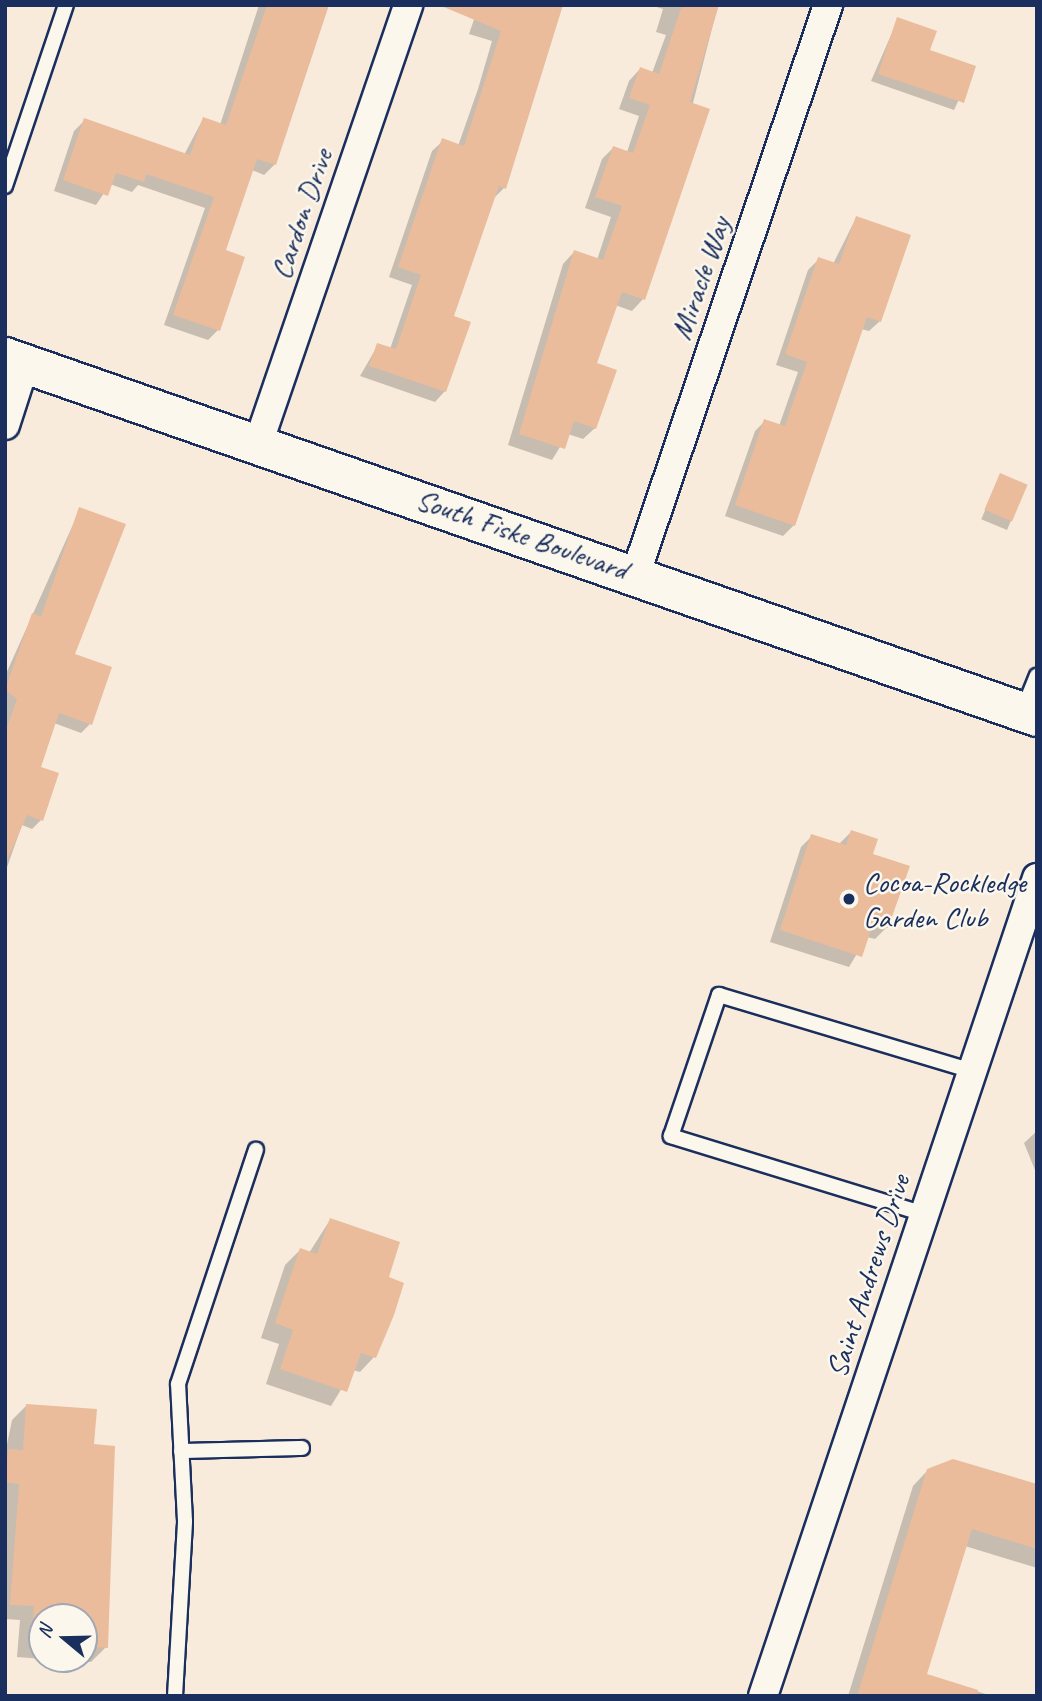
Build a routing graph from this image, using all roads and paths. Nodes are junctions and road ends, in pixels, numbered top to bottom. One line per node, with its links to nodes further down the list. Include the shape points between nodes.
1 (65, 5): 4 (lane)
2 (408, 5): 7 (street, Cardon Drive)
3 (828, 5): 8 (street, Miracle Way)
4 (5, 186)
5 (15, 360): 6 (street); 7 (main road, South Fiske Boulevard)
6 (5, 425)
7 (258, 444): 8 (main road, South Fiske Boulevard)
8 (636, 573): 10 (main road, South Fiske Boulevard)
9 (1037, 676): 10 (lane)
10 (1030, 714)
11 (1037, 878): 12 (street, Saint Andrews Drive)
12 (972, 1071): 14 (street, Saint Andrews Drive); 14 (lane, via 719,995 671,1136)
13 (256, 1150): 16 (lane, via 178,1384)
14 (924, 1214): 18 (street, Saint Andrews Drive)
15 (302, 1448): 16 (lane)
16 (181, 1451): 17 (lane, via 185,1521)
17 (175, 1696)
18 (763, 1696)

